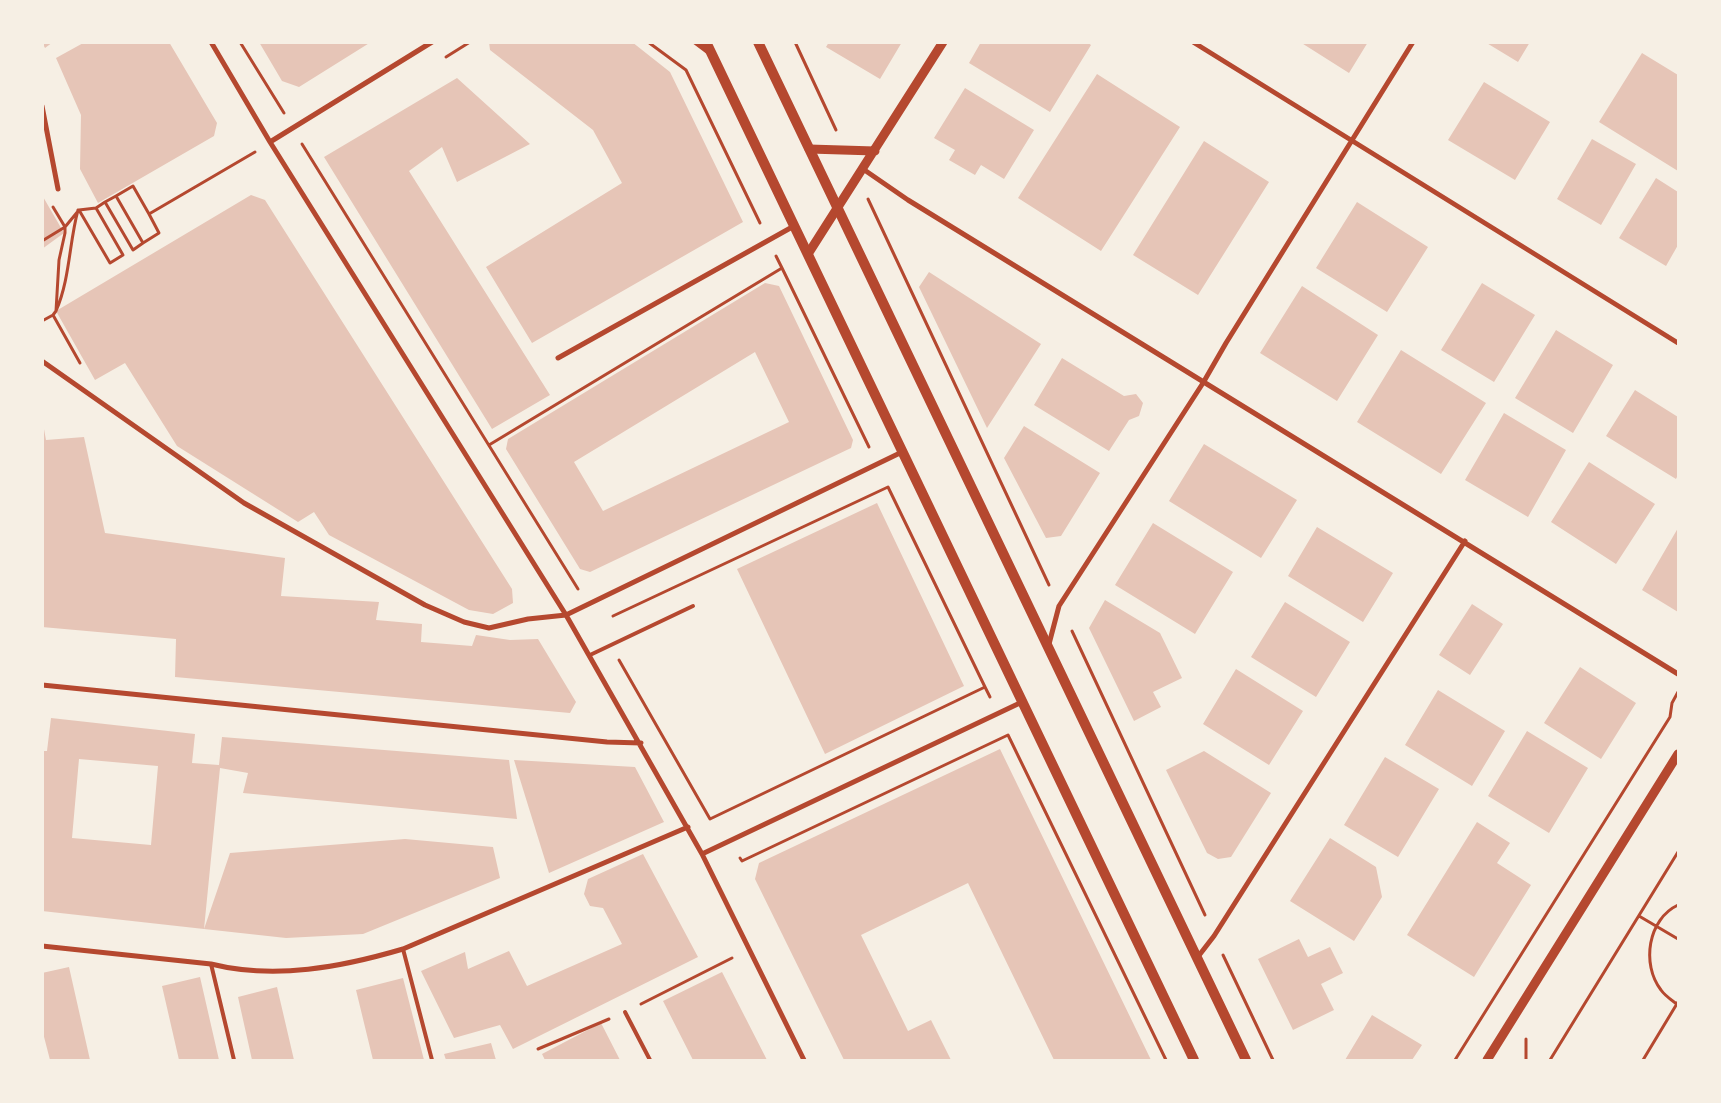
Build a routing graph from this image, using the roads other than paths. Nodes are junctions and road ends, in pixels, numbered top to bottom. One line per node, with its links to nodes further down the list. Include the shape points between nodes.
1 (211, 42): 11 (street)
2 (432, 42): 11 (street)
3 (695, 42): 9 (street)
4 (706, 42): 9 (main road)
5 (758, 42): 13 (main road)
6 (943, 42): 14 (street)
7 (1194, 42): 12 (street)
8 (1413, 42): 12 (street)
9 (712, 54): 18 (main road)
10 (43, 109): 16 (street)
11 (270, 142): 27 (street)
12 (1352, 142): 20 (street); 23 (street)
13 (809, 149): 14 (street); 17 (main road)
14 (875, 151): 15 (street)
15 (860, 173): 17 (street); 23 (street)
16 (58, 189)
17 (837, 209): 19 (street); 28 (main road)
18 (794, 225): 19 (main road); 21 (street)
19 (808, 254): 24 (main road)
20 (1678, 342)
21 (558, 358)
22 (42, 361): 27 (street, via 244,504 425,605 464,622 489,628)
23 (1203, 383): 25 (street); 28 (street, via 1059,606)
24 (903, 452): 27 (street); 32 (main road)
25 (1465, 541): 30 (street); 39 (street)
26 (693, 606): 29 (lane)
27 (566, 615): 29 (street)
28 (1048, 647): 39 (main road)
29 (590, 655): 33 (street)
30 (1678, 674)
31 (42, 685): 33 (street)
32 (1022, 702): 36 (street); 46 (main road)
33 (641, 743): 35 (street)
34 (1678, 754): 48 (street)
35 (688, 827): 36 (street); 38 (street)
36 (702, 854): 45 (street)
37 (42, 946): 40 (street)
38 (403, 948): 40 (street, via 365,960 318,969 232,969); 43 (lane)
39 (1197, 958): 47 (main road)
40 (211, 964): 42 (lane)
41 (625, 1012): 44 (lane)
42 (234, 1060)
43 (432, 1060)
44 (650, 1060)
45 (804, 1060)
46 (1194, 1060)
47 (1246, 1060)
48 (1487, 1060)

